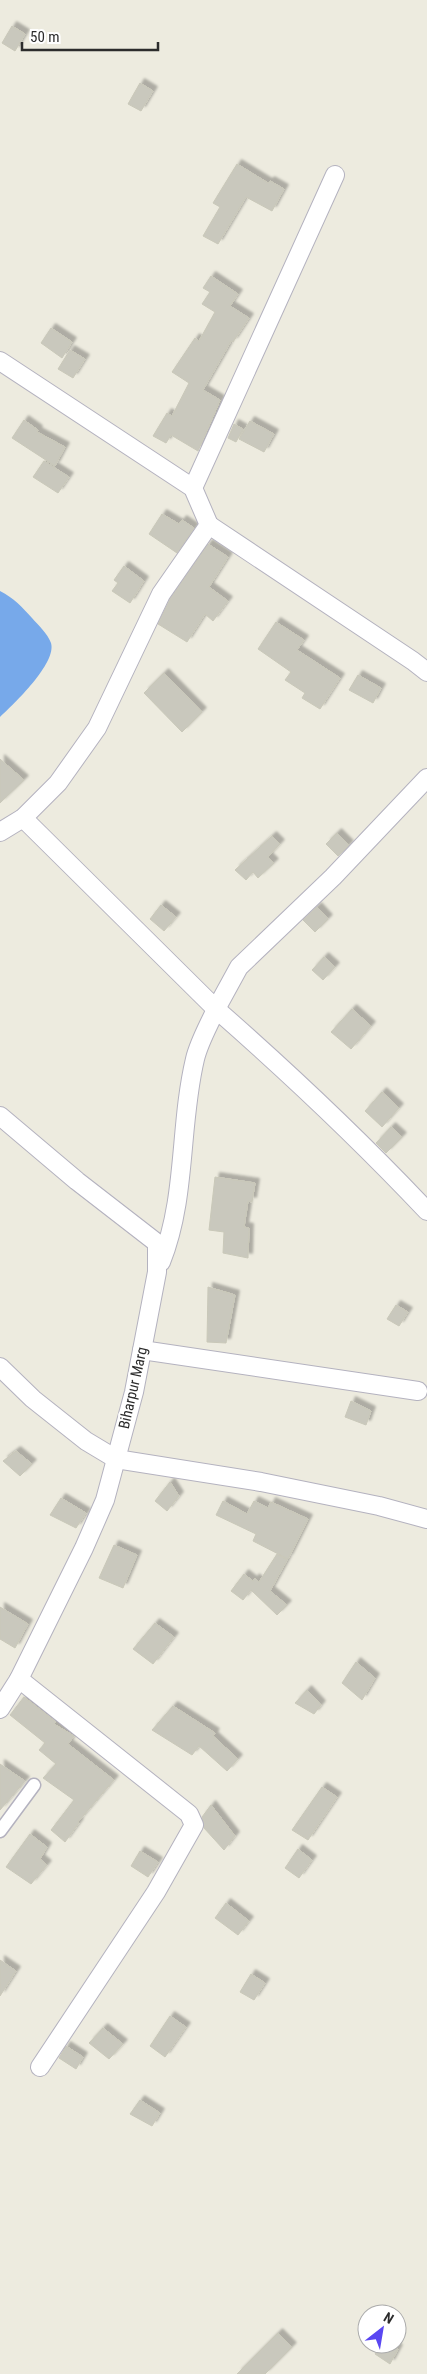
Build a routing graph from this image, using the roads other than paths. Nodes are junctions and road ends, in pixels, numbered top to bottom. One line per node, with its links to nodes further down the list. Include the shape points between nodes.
1 (335, 175): 3 (street)
2 (0, 361): 3 (street)
3 (193, 488): 4 (street)
4 (209, 525): 5 (street); 7 (street, via 161,594 97,728 58,783)
5 (427, 672)
6 (427, 778): 9 (street, via 333,877 239,968)
7 (23, 818): 8 (street); 9 (street)
8 (0, 832)
9 (216, 1009): 11 (street, via 380,1161); 12 (street, via 195,1057 180,1188 170,1237)
10 (0, 1116): 12 (street, Biharpur Marg, via 157,1243)
11 (427, 1211)
12 (157, 1272): 13 (street, Biharpur Marg)
13 (142, 1350): 15 (street); 16 (street, Biharpur Marg)
14 (0, 1367): 16 (street, via 86,1441)
15 (418, 1391)
16 (116, 1459): 17 (street, via 261,1482); 18 (street, Biharpur Marg, via 105,1500 84,1548)
17 (427, 1519)
18 (18, 1679): 19 (street, Biharpur Marg); 22 (street, via 189,1814 194,1825 156,1892)
19 (0, 1709)
20 (34, 1785): 21 (street)
21 (0, 1831)
22 (40, 2067)

